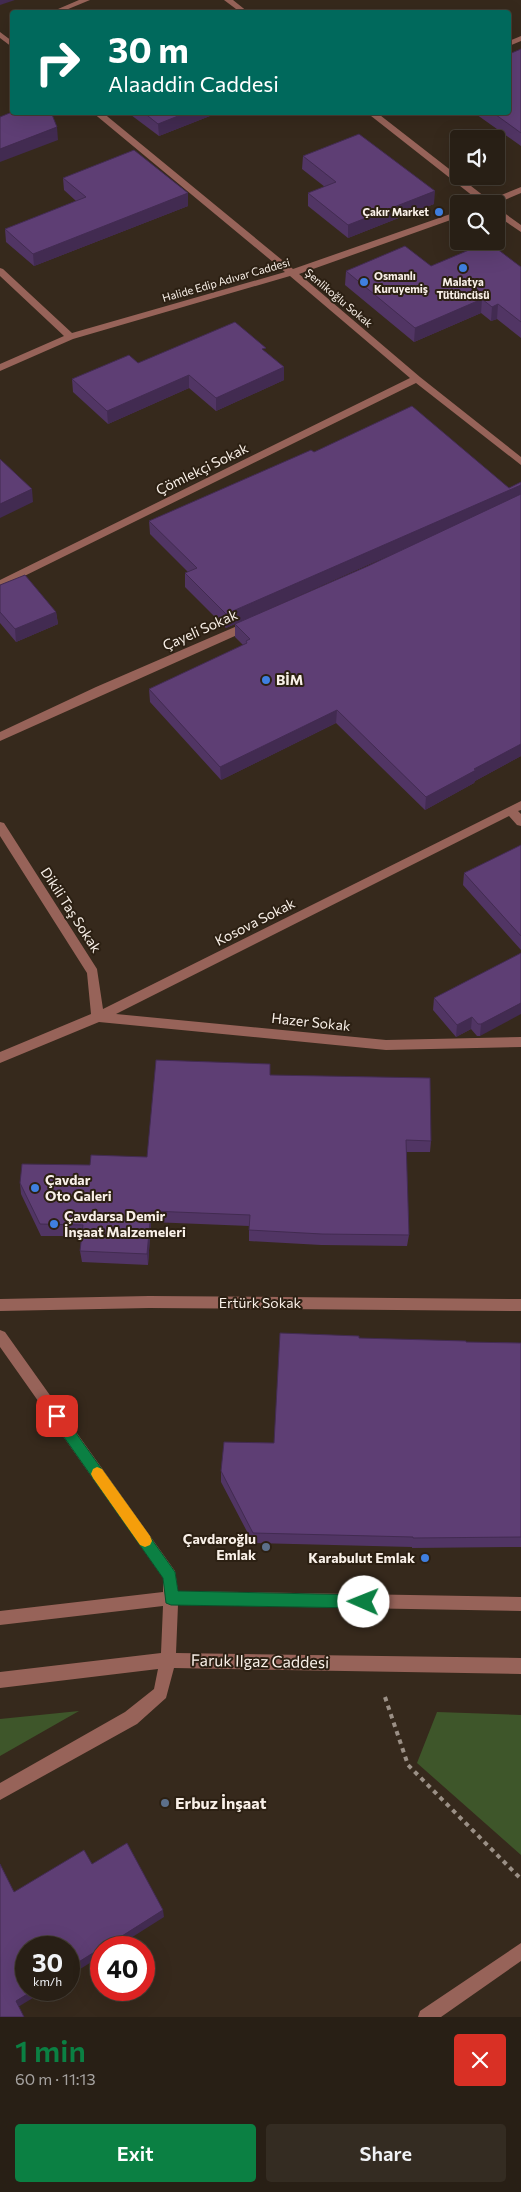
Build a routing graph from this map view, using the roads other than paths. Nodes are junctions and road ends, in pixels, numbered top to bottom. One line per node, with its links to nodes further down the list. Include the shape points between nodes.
1 (86, 0): 3 (street)
2 (232, 1): 4 (street)
3 (60, 10)
4 (242, 10)
5 (0, 34): 6 (street)
6 (10, 42)
7 (100, 115): 16 (street, Şenlikoğlu Sokak)
8 (374, 115): 10 (street)
9 (521, 190): 11 (street)
10 (476, 195)
11 (505, 197)
12 (450, 217): 16 (street, Halide Edip Adıvar Caddesi)
13 (505, 217): 14 (street)
14 (521, 229)
15 (0, 271): 17 (street)
16 (292, 273): 17 (street, Halide Edip Adıvar Caddesi); 19 (street, Şenlikoğlu Sokak)
17 (70, 337): 18 (street, Halide Edip Adıvar Caddesi)
18 (0, 368)
19 (417, 379): 20 (street, Şenlikoğlu Sokak); 21 (street, Çömlekçi Sokak)
20 (521, 462)
21 (0, 584)
22 (262, 619): 23 (street, Çayeli Sokak)
23 (0, 737)
24 (515, 808): 25 (street); 27 (street, Kosova Sokak)
25 (521, 822)
26 (0, 826): 27 (street, Dikili Taş Sokak, via 93,972)
27 (98, 1017): 28 (street, Hazer Sokak, via 386,1045); 29 (street, Kosova Sokak)
28 (521, 1042)
29 (0, 1058)
30 (521, 1305): 31 (street, Ertürk Sokak, via 149,1302)
31 (0, 1306)
32 (0, 1336): 33 (street, via 170,1576)
33 (171, 1598): 34 (street); 35 (street); 36 (street)
34 (521, 1604)
35 (0, 1618)
36 (168, 1660): 37 (street, Faruk Ilgaz Caddesi); 38 (street, Faruk Ilgaz Caddesi); 39 (street, via 161,1693 131,1718)
37 (521, 1666)
38 (0, 1680)
39 (0, 1792)
40 (521, 1951): 41 (street)
41 (426, 2017)

